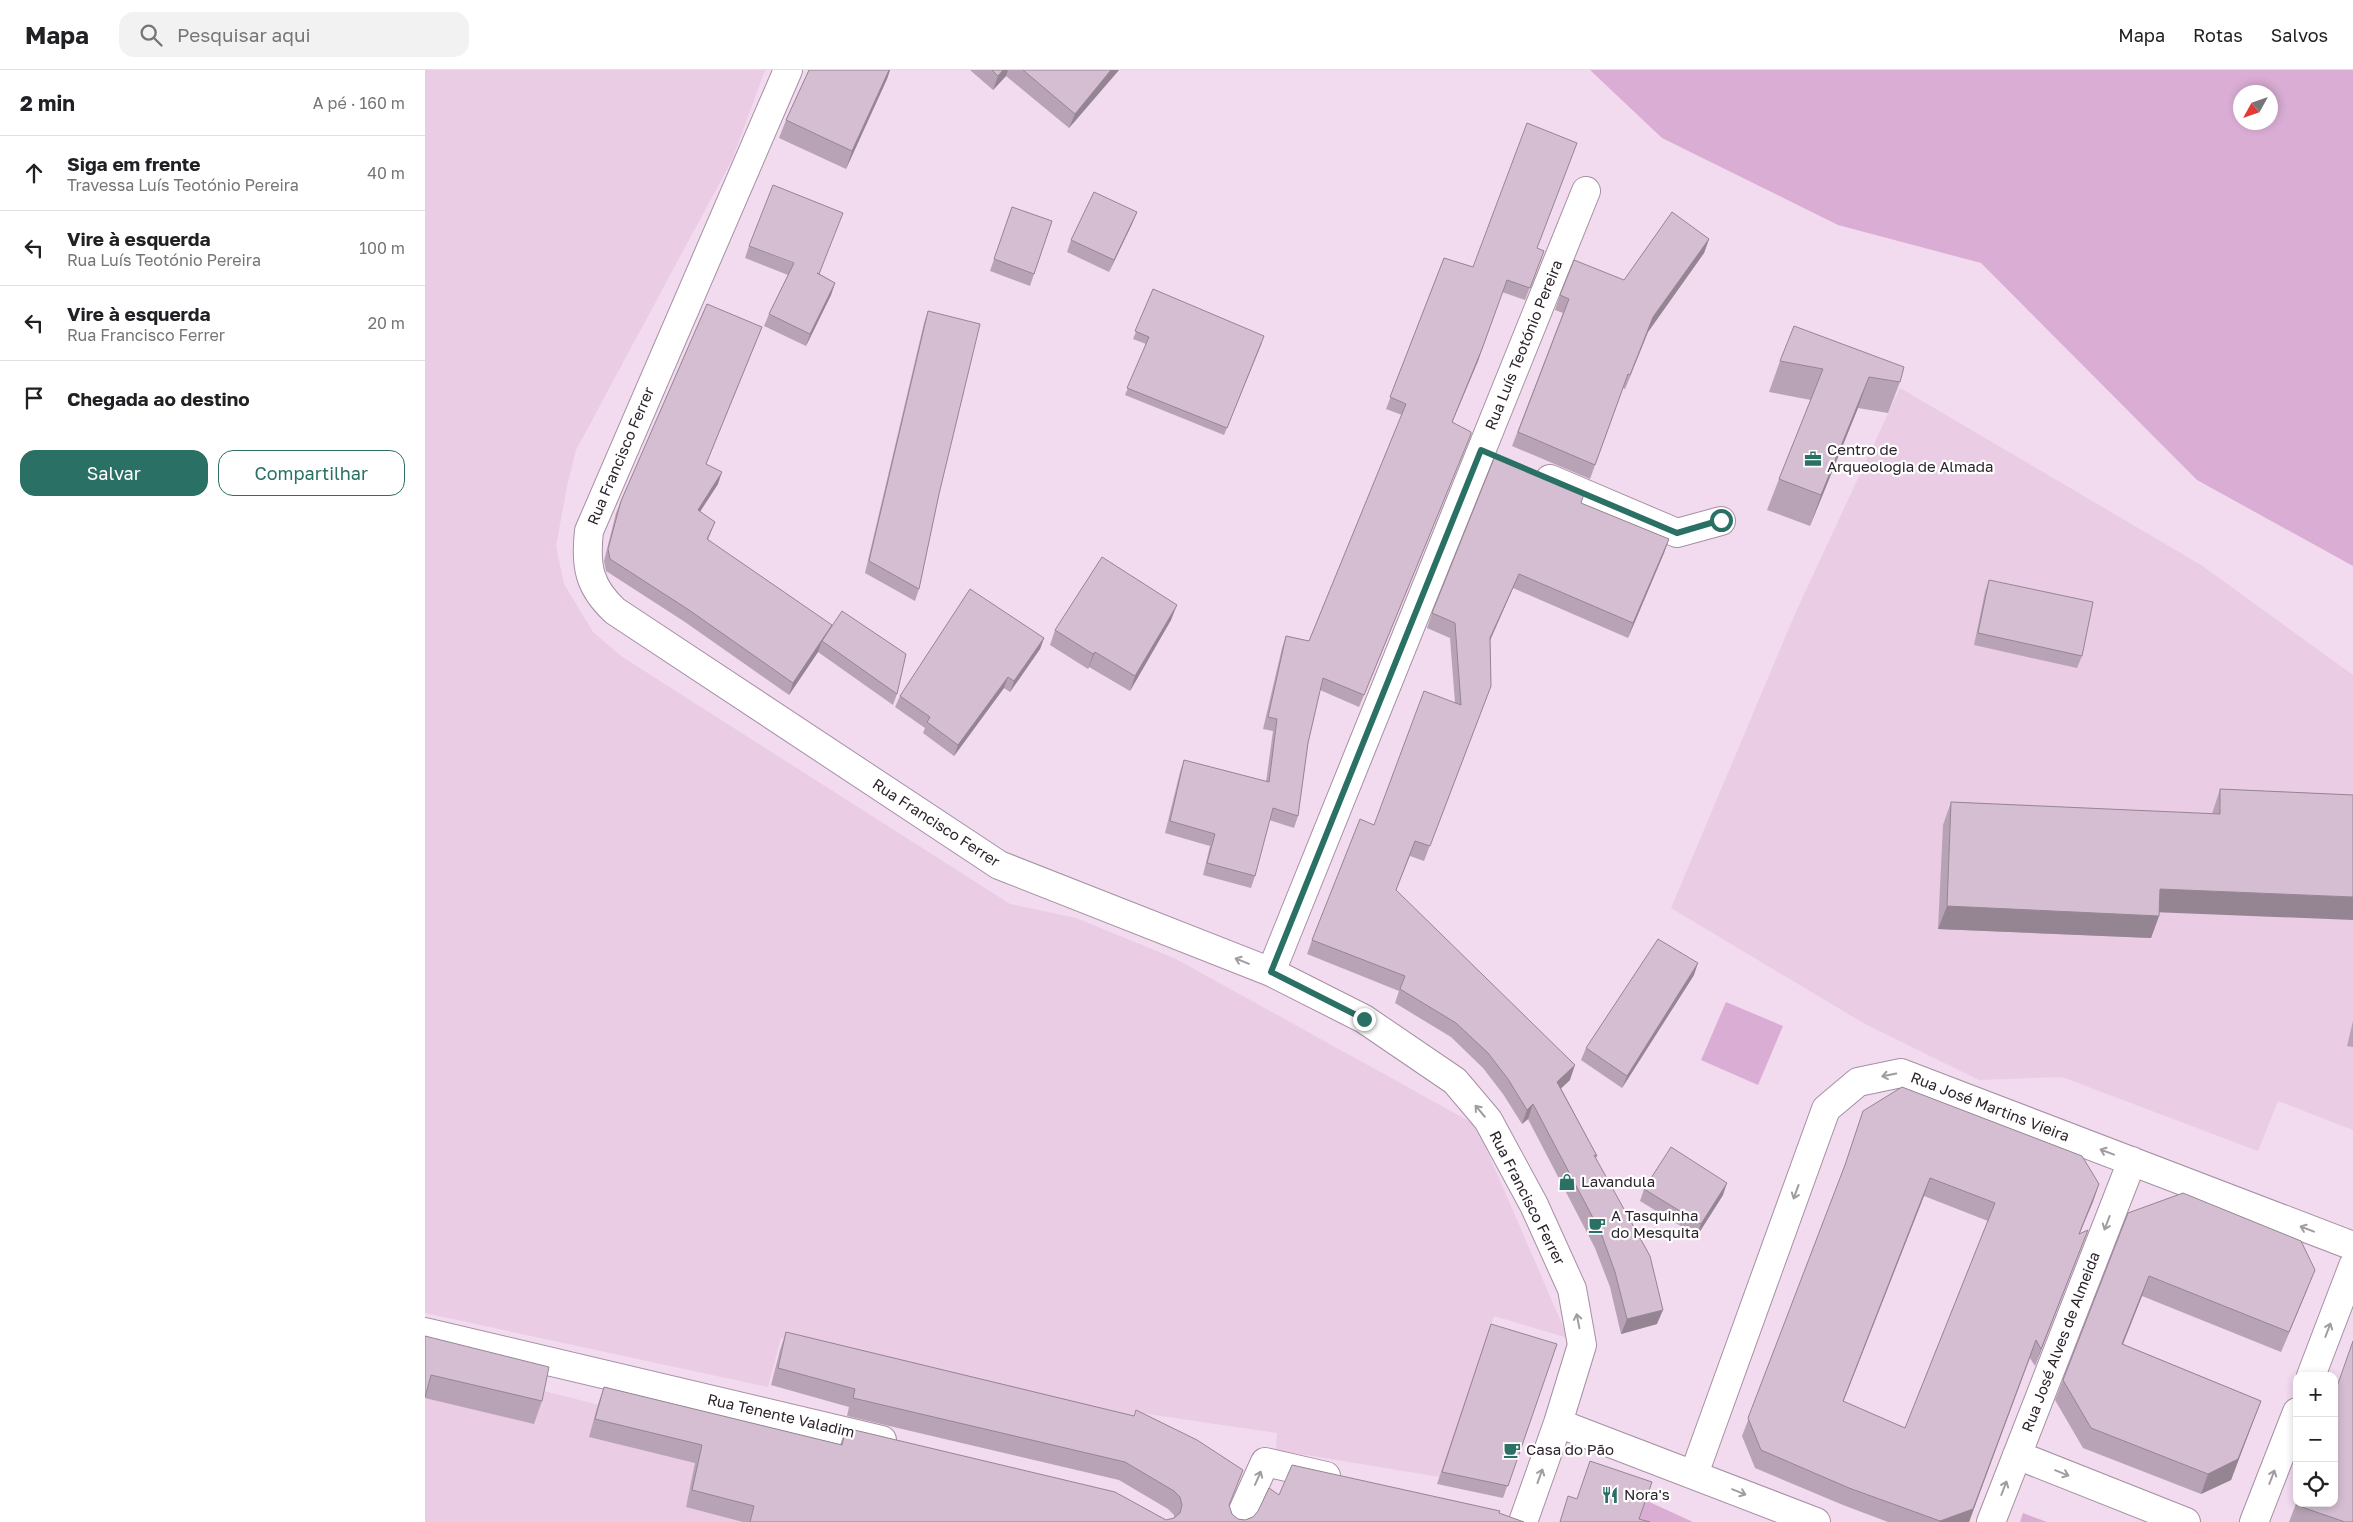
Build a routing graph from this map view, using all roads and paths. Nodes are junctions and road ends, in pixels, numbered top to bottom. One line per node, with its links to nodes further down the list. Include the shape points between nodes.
1 (788, 70): 5 (street, Rua Francisco Ferrer, one-way to 1, via 999,865 615,611 596,590 588,563 589,531)
2 (1586, 191): 3 (street, Rua Luís Teotónio Pereira)
3 (1481, 450): 4 (street, via 1677,533); 5 (street, Rua Luís Teotónio Pereira)
4 (1721, 520)
5 (1271, 972): 12 (street, Rua Francisco Ferrer, one-way to 5, via 1582,1344 1572,1289 1534,1205 1488,1120 1455,1081 1364,1019)
6 (2131, 1161): 7 (street, Rua José Martins Vieira, one-way to 6); 14 (street, Rua José Alves de Almeida, one-way to 14); 15 (street, Rua José Martins Vieira, one-way to 15, via 1901,1073 1858,1082 1826,1109)
7 (2353, 1246)
8 (2353, 1266): 10 (street, one-way to 8)
9 (425, 1332): 13 (street, Rua Tenente Valadim)
10 (2313, 1372)
11 (2295, 1417): 23 (street, one-way to 11)
12 (1558, 1423): 15 (street); 18 (street, Rua Francisco Ferrer, one-way to 12)
13 (911, 1447)
14 (2017, 1455): 21 (street, Rua José Alves de Almeida, one-way to 14); 22 (street, one-way to 22)
15 (1694, 1474): 20 (street, one-way to 20)
16 (1351, 1481): 19 (street, one-way to 16, via 1265,1462)
17 (1495, 1512): 18 (street)
18 (1524, 1520)
19 (1238, 1522)
20 (1816, 1522)
21 (1991, 1522)
22 (2186, 1522)
23 (2254, 1522)

